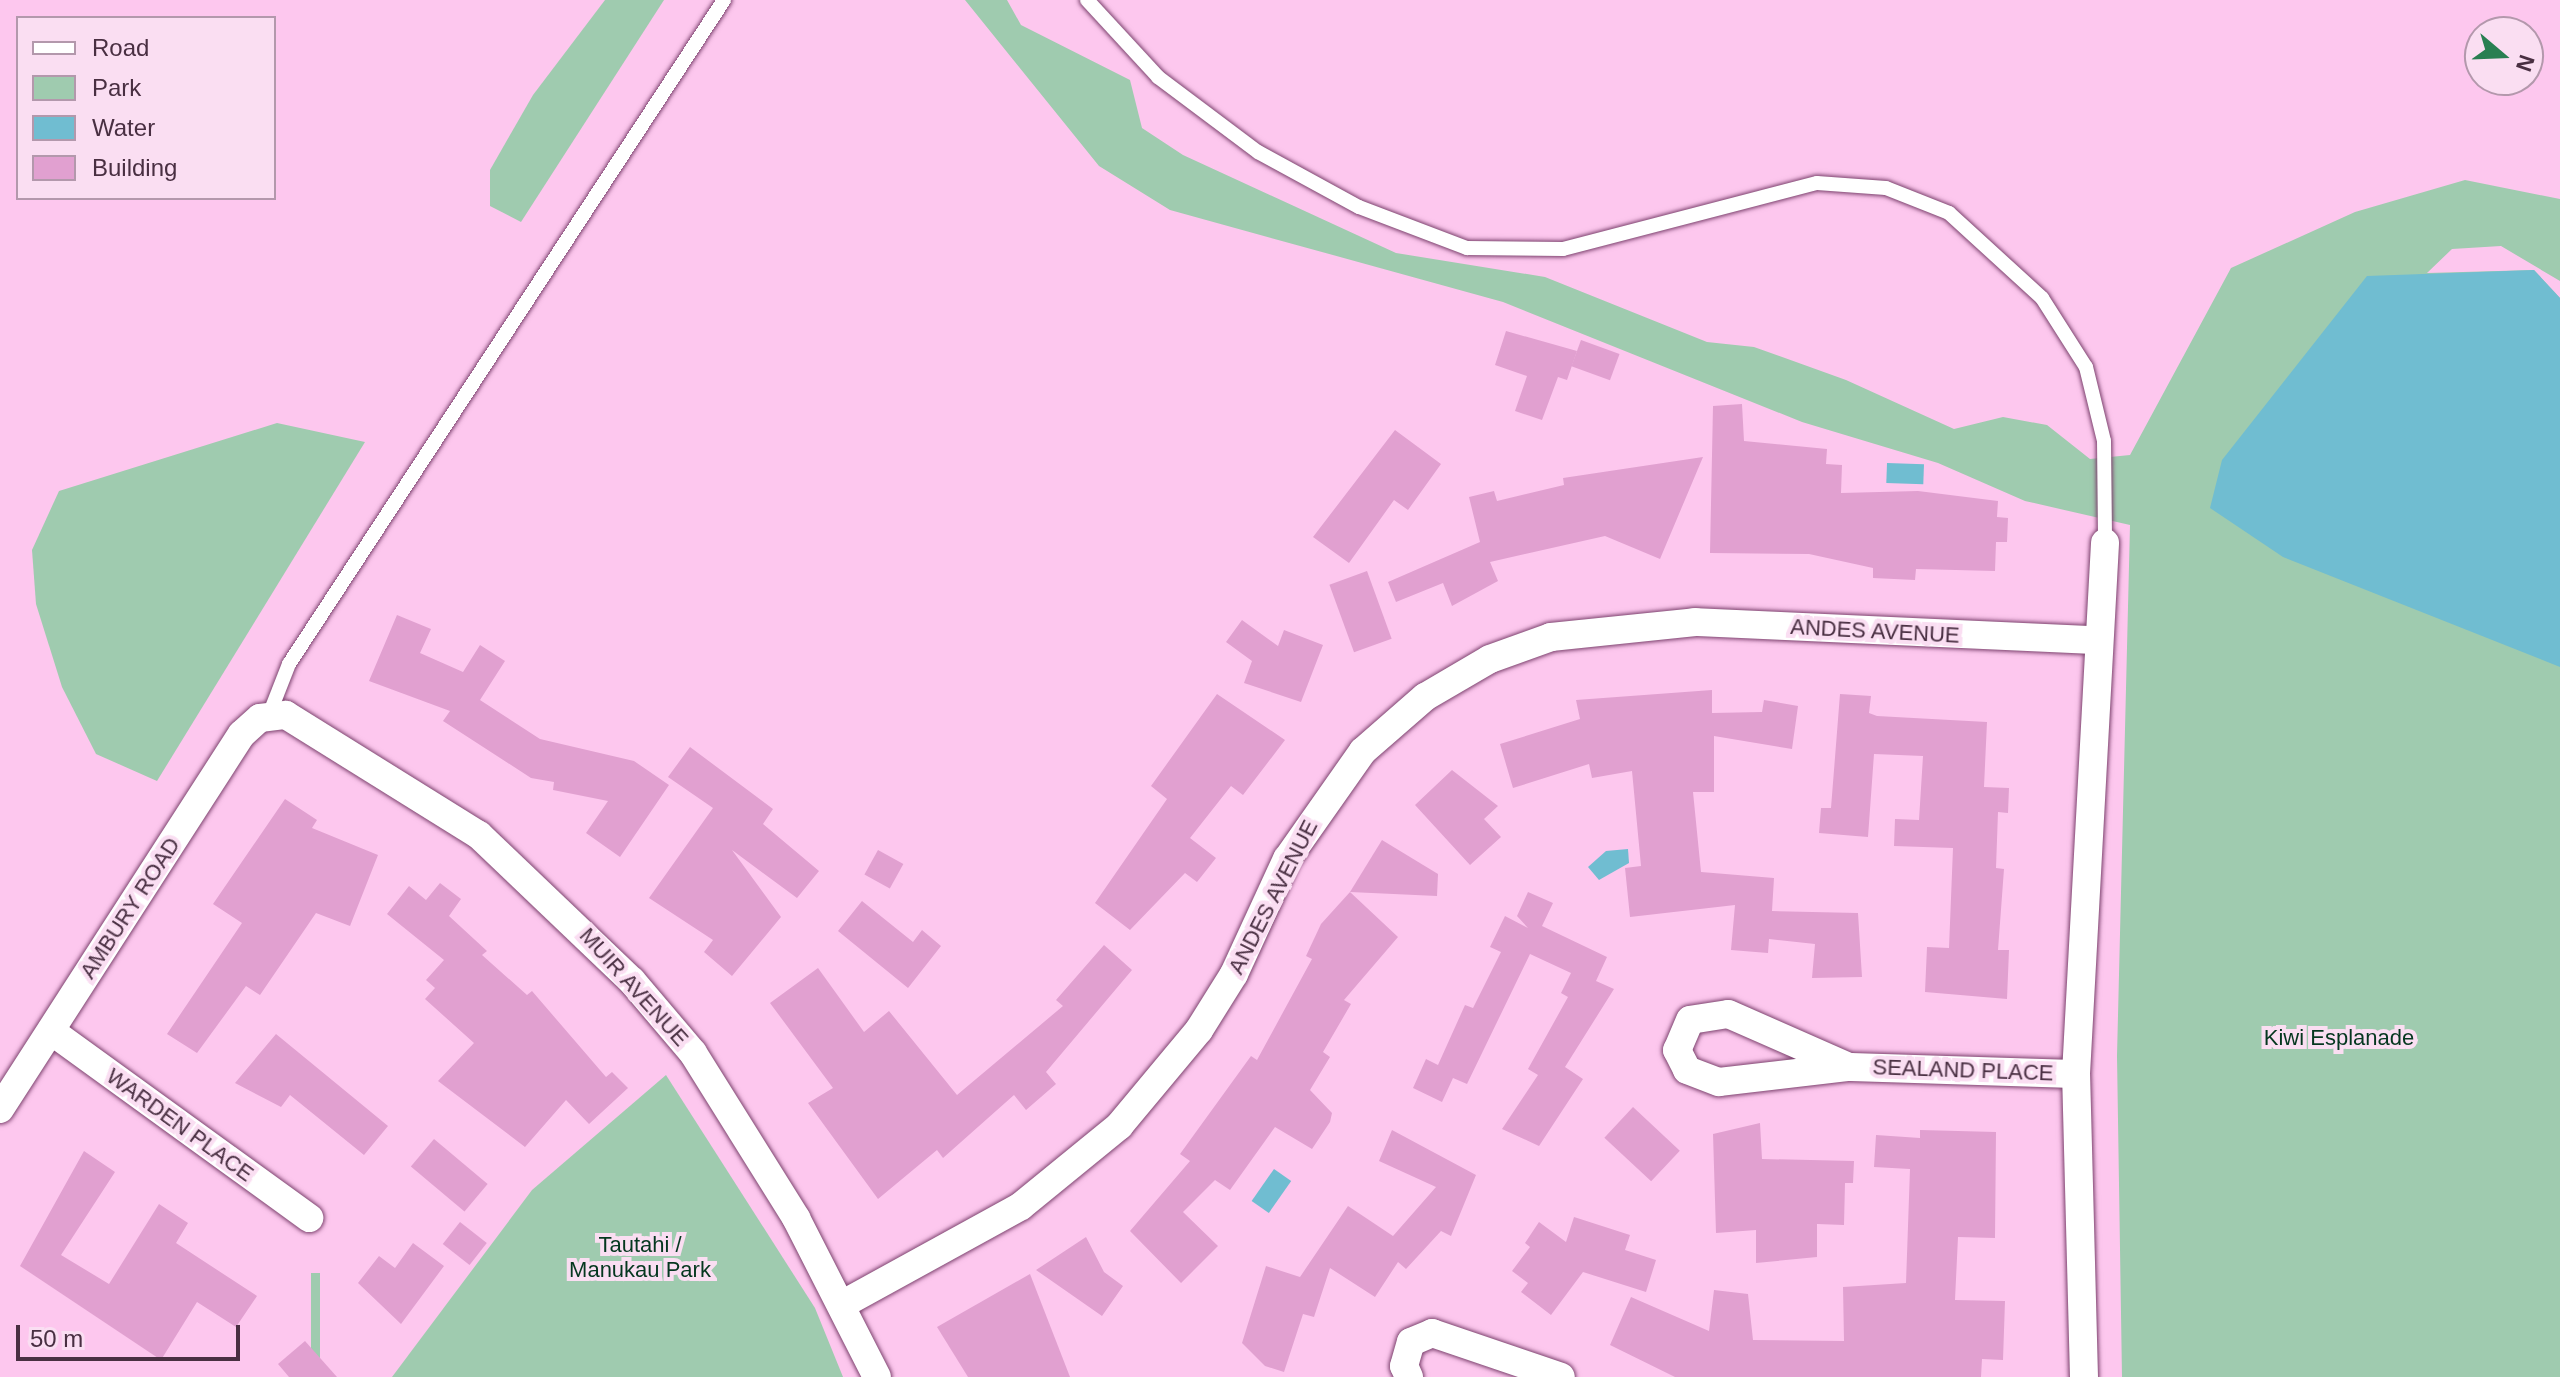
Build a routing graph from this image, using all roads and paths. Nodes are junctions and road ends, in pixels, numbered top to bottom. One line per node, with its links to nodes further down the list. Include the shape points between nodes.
1 (724, 0): 5 (lane, via 289,664)
2 (1087, 0): 3 (lane, via 1158,77 1258,152 1359,207 1467,248 1563,249 1817,183 1886,188 1949,213 2042,298 2086,367 2104,441)
3 (2105, 543): 4 (street)
4 (2097, 640): 8 (street); 11 (street, ANDES AVENUE, via 1695,622 1551,637 1490,659 1425,697 1363,751 1287,859 1234,974 1199,1030 1119,1126 1021,1206)
5 (269, 715): 6 (street, AMBURY ROAD, via 242,734); 11 (street, MUIR AVENUE, via 296,719 408,785 563,909 693,1053)
6 (51, 1031): 9 (street, AMBURY ROAD); 10 (street, WARDEN PLACE)
7 (1849, 1067): 7 (street, SEALAND PLACE, via 1719,1082 1687,1070 1677,1050 1690,1020 1728,1014); 8 (street, SEALAND PLACE)
8 (2076, 1074): 15 (street)
9 (0, 1109)
10 (309, 1218)
11 (843, 1304): 12 (street, MUIR AVENUE)
12 (877, 1377)
13 (1409, 1377): 14 (street, via 1404,1366 1411,1342 1432,1333)
14 (1561, 1377)
15 (2084, 1377)

